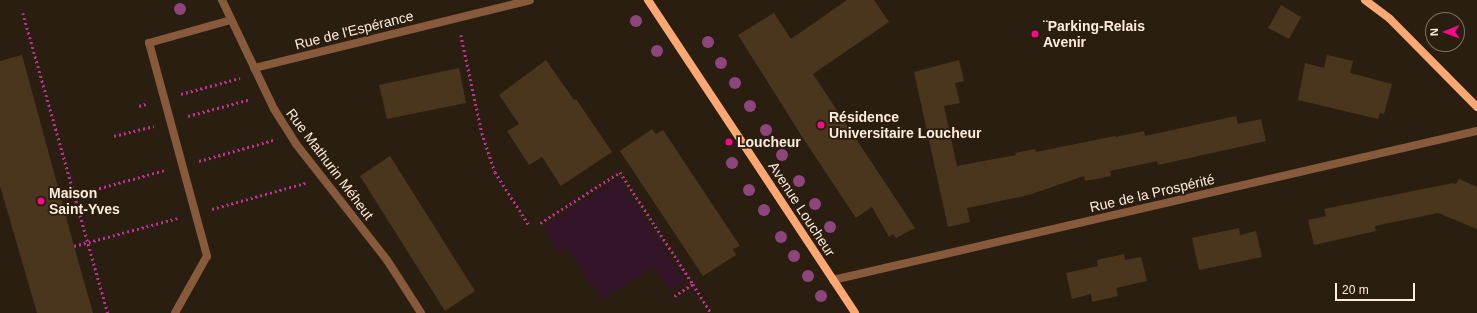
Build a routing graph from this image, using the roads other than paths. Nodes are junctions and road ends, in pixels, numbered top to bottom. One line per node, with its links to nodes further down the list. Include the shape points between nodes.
1 (222, 0): 5 (street, Rue Mathurin Méheut)
2 (530, 0): 6 (street, Rue de l'Espérance)
3 (648, 0): 9 (street, Avenue Loucheur)
4 (1365, 0): 7 (street, via 1390,19)
5 (231, 20): 6 (street, Rue Mathurin Méheut); 10 (street, via 149,44 207,256)
6 (255, 71): 11 (street, Rue Mathurin Méheut, via 274,109 296,144 387,260)
7 (1477, 107)
8 (1477, 131): 9 (street, Rue de la Prospérité)
9 (833, 280): 12 (street, Avenue Loucheur)
10 (175, 313)
11 (421, 313)
12 (855, 313)

